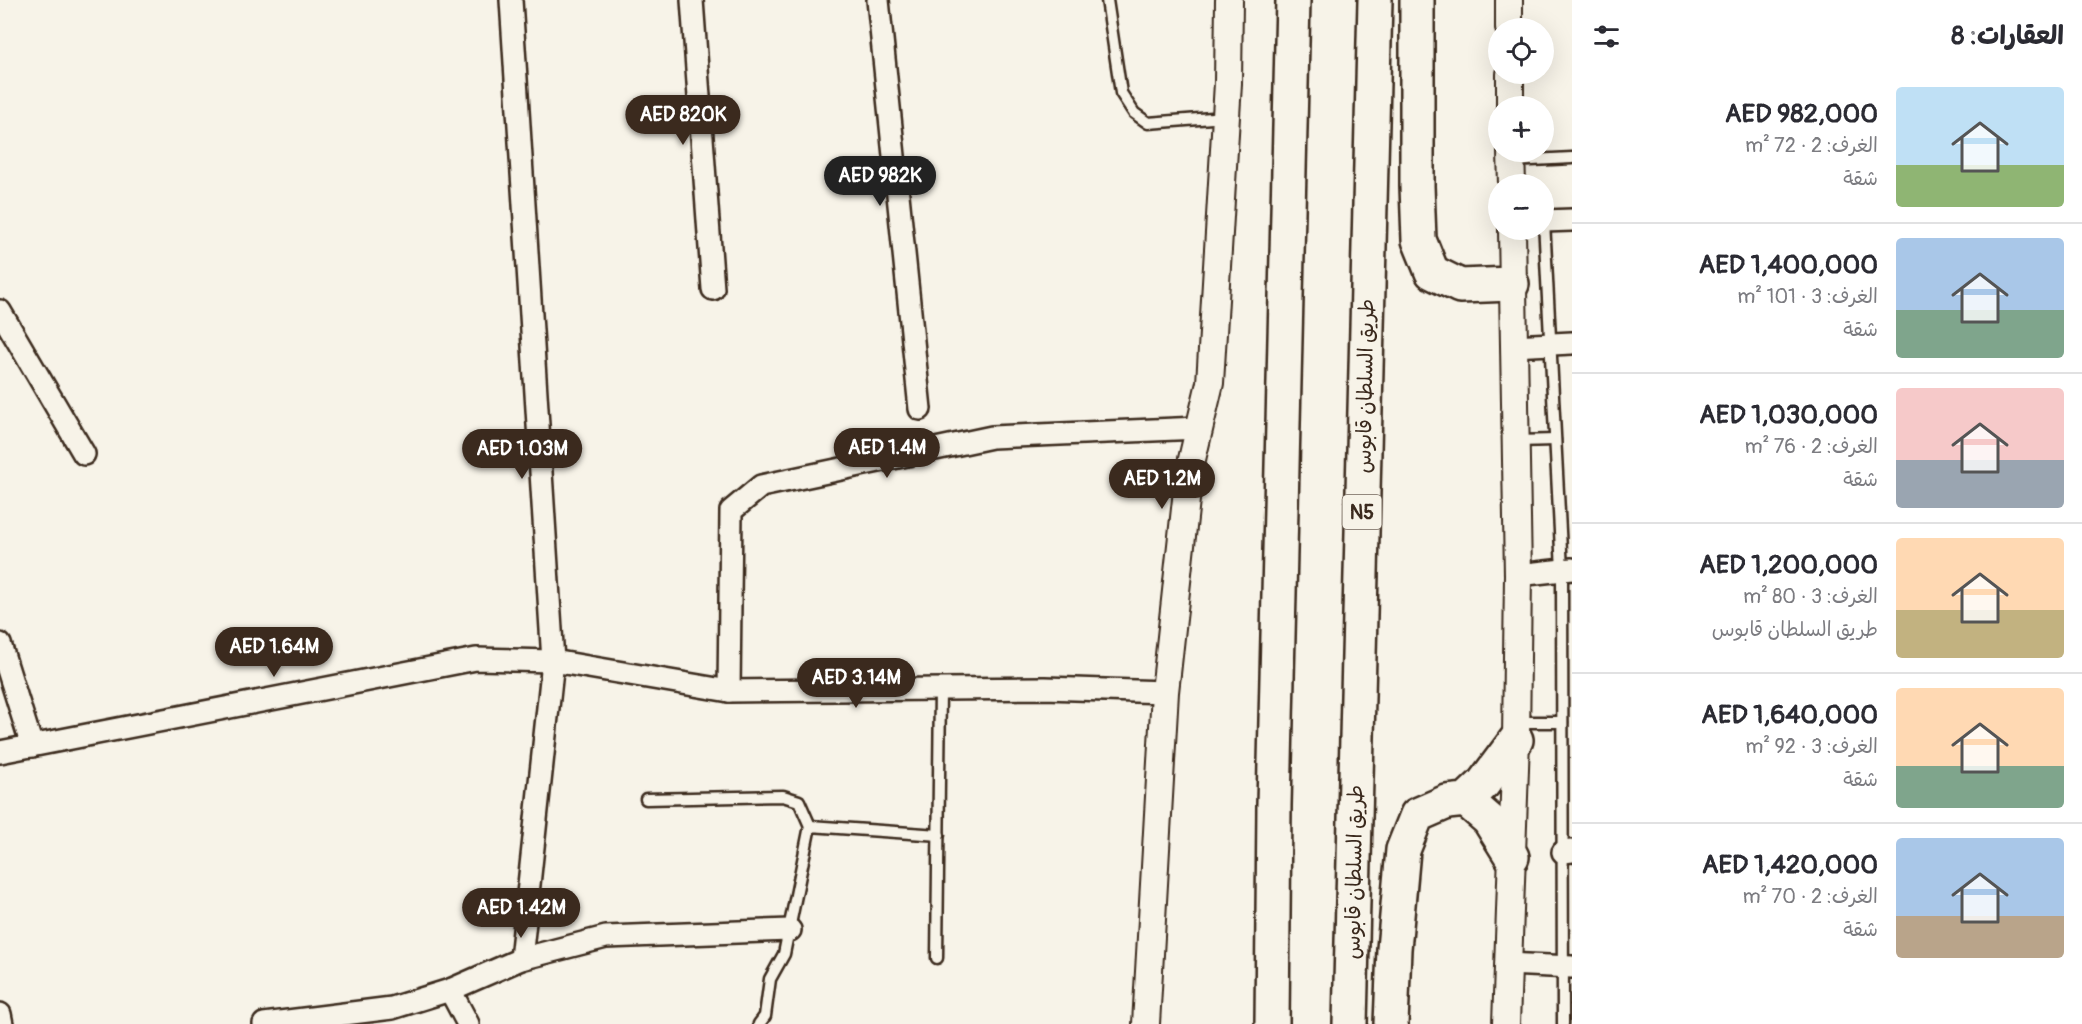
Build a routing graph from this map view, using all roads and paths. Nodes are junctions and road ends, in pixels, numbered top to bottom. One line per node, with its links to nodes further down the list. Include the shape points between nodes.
1 (511, 0): 32 (street)
2 (692, 0): 19 (street)
3 (878, 0): 24 (street)
4 (1107, 0): 11 (lane, via 1121,93 1134,113 1148,123)
5 (1229, 0): 11 (street)
6 (1293, 0): 58 (highway)
7 (1375, 0): 59 (highway, طريق السلطان قابوس / N5)
8 (1417, 0): 18 (highway, via 1419,240 1432,272 1460,286)
9 (1509, 0): 10 (street)
10 (1509, 18)
11 (1226, 117): 25 (street, via 1210,383)
12 (1572, 158): 13 (lane)
13 (1511, 166)
14 (1572, 220): 15 (street)
15 (1554, 221)
16 (1512, 240): 18 (street)
17 (1545, 240): 22 (lane)
18 (1512, 284): 23 (street)
19 (713, 289)
20 (0, 312): 28 (street)
21 (1572, 343): 22 (street)
22 (1551, 344): 23 (street); 26 (lane)
23 (1514, 346): 27 (street)
24 (920, 410)
25 (1199, 428): 34 (street, via 992,437 761,486 731,511); 35 (street, via 1189,472)
26 (1555, 440): 27 (lane); 29 (lane)
27 (1515, 441): 30 (street)
28 (84, 454)
29 (1567, 570): 30 (street); 36 (lane)
30 (1518, 575): 37 (street)
31 (0, 644): 38 (street)
32 (553, 661): 34 (street); 38 (street, via 476,659); 48 (street)
33 (940, 689): 34 (street); 35 (street); 43 (lane)
34 (729, 691)
35 (1165, 692): 57 (street)
36 (1562, 722): 37 (lane); 44 (lane)
37 (1516, 731): 41 (highway, via 1483,784); 45 (street)
38 (32, 746): 39 (street)
39 (0, 752)
40 (646, 799): 42 (lane, via 783,796 799,801)
41 (1466, 800): 45 (highway, via 1489,820); 60 (highway, via 1447,802 1417,815 1403,850)
42 (810, 826): 43 (lane); 46 (lane)
43 (939, 835): 47 (lane)
44 (1568, 851): 50 (lane)
45 (1512, 857): 49 (street)
46 (790, 930): 48 (street, via 606,938); 56 (lane, via 784,954 770,979 765,1017)
47 (938, 958)
48 (521, 959): 51 (street)
49 (1508, 964): 50 (street); 61 (street)
50 (1568, 966): 62 (lane)
51 (450, 990): 54 (street, via 392,1008); 55 (street)
52 (0, 1014): 53 (street)
53 (2, 1024)
54 (264, 1024)
55 (468, 1024)
56 (759, 1024)
57 (1146, 1024)
58 (1272, 1024)
59 (1350, 1024)
60 (1391, 1024)
61 (1506, 1024)
62 (1563, 1024)

